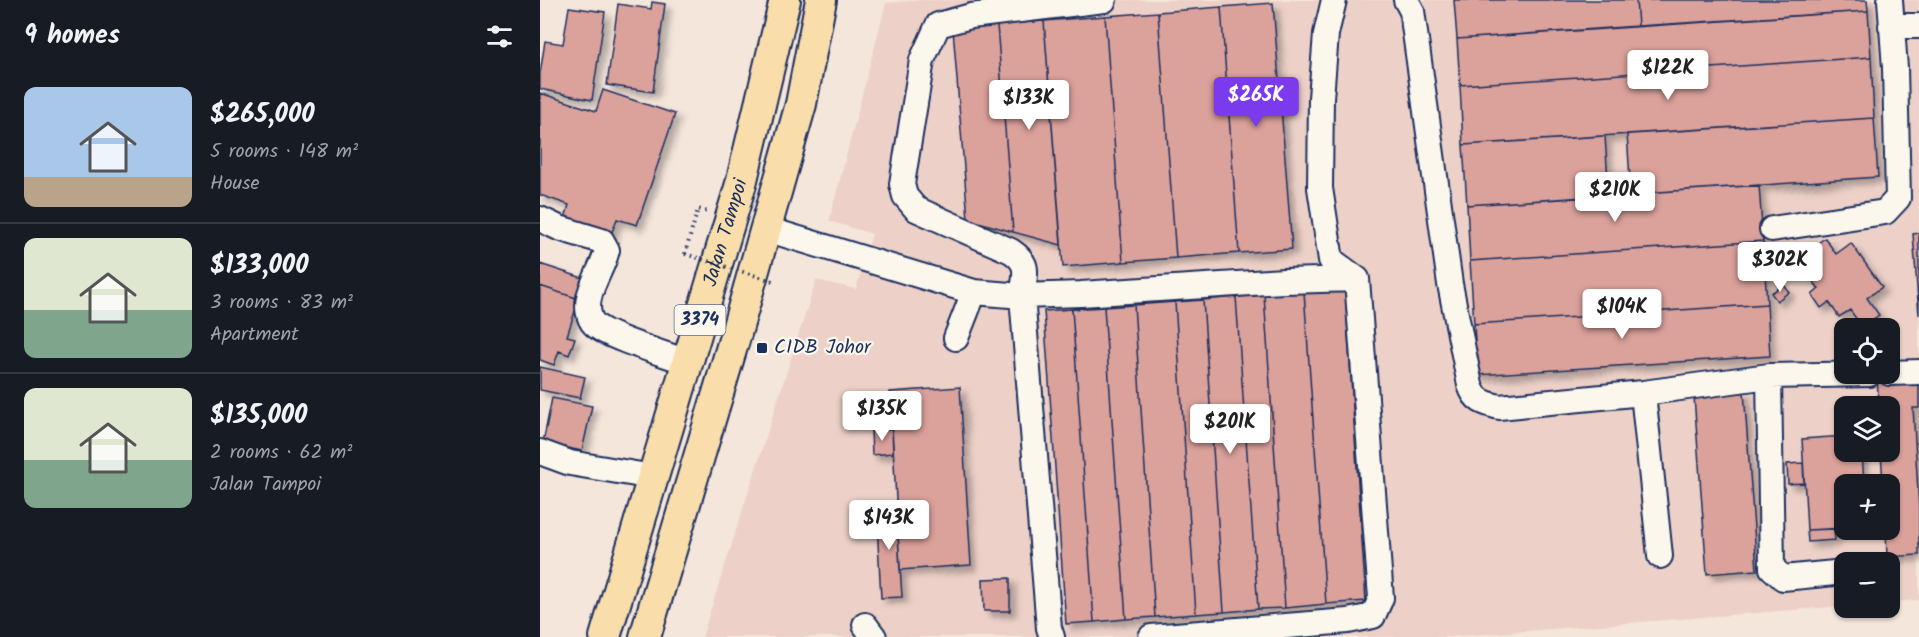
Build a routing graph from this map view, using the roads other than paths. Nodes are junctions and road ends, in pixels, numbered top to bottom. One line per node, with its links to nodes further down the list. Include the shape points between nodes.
1 (785, 0): 16 (main road, Jalan Tampoi / 3374, via 741,184)
2 (821, 0): 10 (main road, Jalan Tampoi / 3374, via 801,104)
3 (1104, 0): 14 (lane, via 971,16 938,25 922,60 903,184 905,196 916,209 1021,257 1026,266)
4 (1334, 0): 12 (lane, via 1323,66 1320,188 1331,260)
5 (1406, 0): 21 (lane, via 1412,11 1450,284 1473,394 1479,401 1500,407)
6 (1890, 0): 7 (lane)
7 (1891, 26): 8 (lane); 11 (lane, via 1898,198 1885,212)
8 (1919, 26)
9 (540, 219): 16 (lane, via 602,241 607,250 589,296 592,322 607,333)
10 (766, 229): 13 (lane); 27 (main road, Jalan Tampoi / 3374)
11 (1772, 229)
12 (1357, 279): 14 (lane); 29 (lane, via 1381,598 1373,616)
13 (974, 292): 14 (lane); 15 (lane)
14 (1022, 296): 28 (lane)
15 (956, 338)
16 (687, 362): 23 (main road, Jalan Tampoi / 3374)
17 (1919, 372): 18 (lane)
18 (1900, 373)
19 (1834, 375): 20 (lane)
20 (1769, 376): 21 (lane); 25 (lane, via 1772,568 1783,578)
21 (1643, 393): 24 (lane)
22 (540, 452): 23 (lane, via 570,463)
23 (653, 477): 26 (main road, Jalan Tampoi / 3374)
24 (1660, 556)
25 (1834, 573)
26 (605, 637)
27 (645, 637)
28 (1052, 637)
29 (1151, 637)

